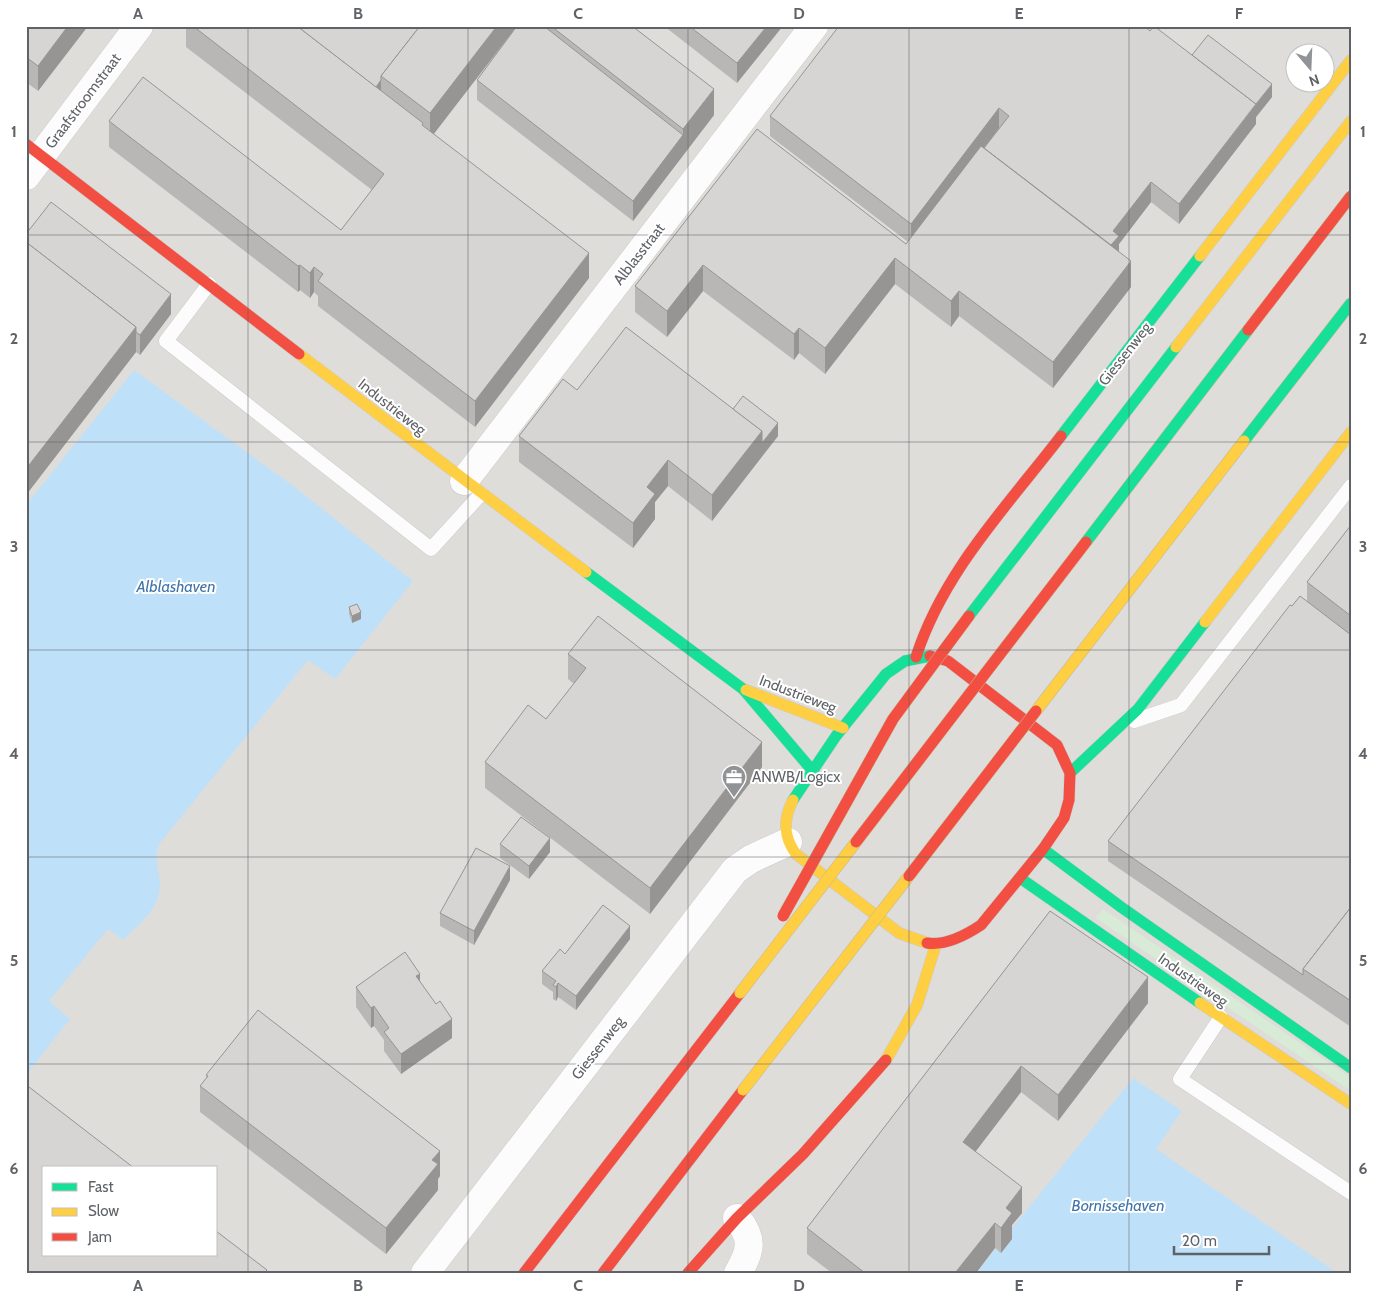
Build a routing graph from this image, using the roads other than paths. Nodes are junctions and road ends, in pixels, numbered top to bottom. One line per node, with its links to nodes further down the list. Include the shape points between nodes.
1 (139, 26): 5 (street, Graafstroomstraat)
2 (814, 26): 11 (street, Alblasstraat)
3 (1351, 60): 12 (main road, Giessenweg, via 961,566 940,596)
4 (1351, 121): 22 (main road, bridge, via 893,719)
5 (31, 159): 7 (main road, Industrieweg)
6 (1351, 196): 22 (main road, bridge)
7 (209, 284): 11 (main road, Industrieweg); 11 (lane, via 166,341 432,549)
8 (1351, 303): 31 (main road, bridge)
9 (1351, 432): 14 (main road)
10 (1351, 486): 14 (lane, via 1181,705)
11 (472, 488): 13 (main road, Industrieweg)
12 (916, 657): 15 (main road, via 897,665 879,682); 17 (main road, via 930,656 956,667 1048,737 1064,756)
13 (743, 689): 15 (main road, Industrieweg); 16 (main road, Industrieweg)
14 (1122, 726): 17 (main road)
15 (843, 728): 16 (main road)
16 (811, 769): 18 (main road, via 791,800 786,815)
17 (1070, 773): 19 (main road, via 1069,800 1064,818)
18 (788, 842): 21 (main road, via 796,854 898,933); 29 (street, Giessenweg, via 735,870)
19 (1043, 849): 20 (main road); 24 (main road, Industrieweg)
20 (1020, 878): 21 (main road, via 981,925 968,934); 23 (main road, Industrieweg)
21 (936, 944): 27 (main road, via 917,1005 888,1057 803,1154)
22 (740, 993): 30 (main road)
23 (1221, 1017): 25 (main road, Industrieweg); 26 (lane, via 1180,1079)
24 (1351, 1068)
25 (1351, 1104)
26 (1351, 1193)
27 (737, 1218): 28 (main road); 32 (street, via 749,1240 748,1253)
28 (690, 1272)
29 (425, 1273)
30 (524, 1273)
31 (603, 1273)
32 (738, 1273)

